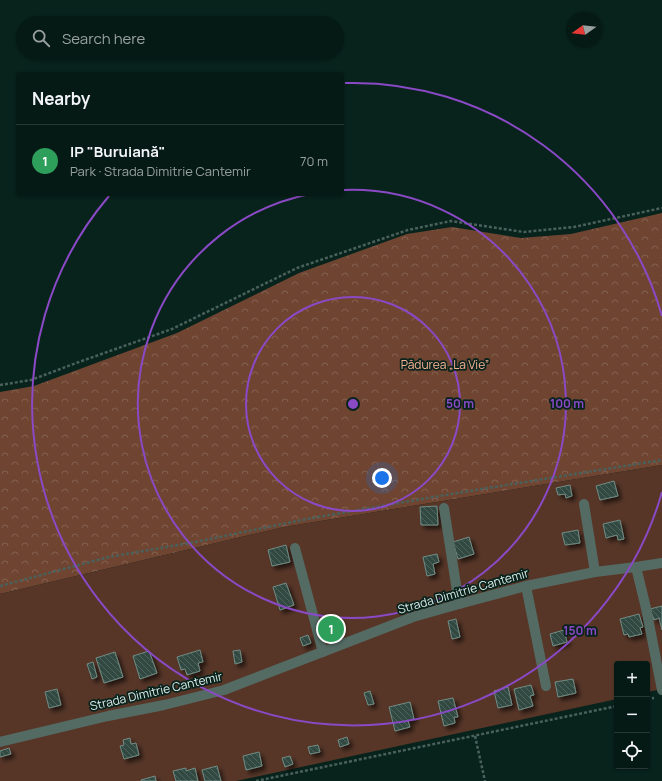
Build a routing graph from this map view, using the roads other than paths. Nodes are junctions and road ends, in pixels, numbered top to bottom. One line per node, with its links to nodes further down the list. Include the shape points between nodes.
1 (584, 504): 6 (street)
2 (444, 508): 8 (street)
3 (295, 548): 9 (street)
4 (662, 563): 5 (street, Strada Dimitrie Cantemir)
5 (636, 567): 6 (street, Strada Dimitrie Cantemir); 11 (street)
6 (595, 572): 7 (street, Strada Dimitrie Cantemir)
7 (526, 586): 8 (street, Strada Dimitrie Cantemir); 10 (street)
8 (459, 604): 9 (street, Strada Dimitrie Cantemir, via 413,617)
9 (323, 652): 12 (street, Strada Dimitrie Cantemir, via 224,690)
10 (546, 686)
11 (662, 690)
12 (0, 742)

